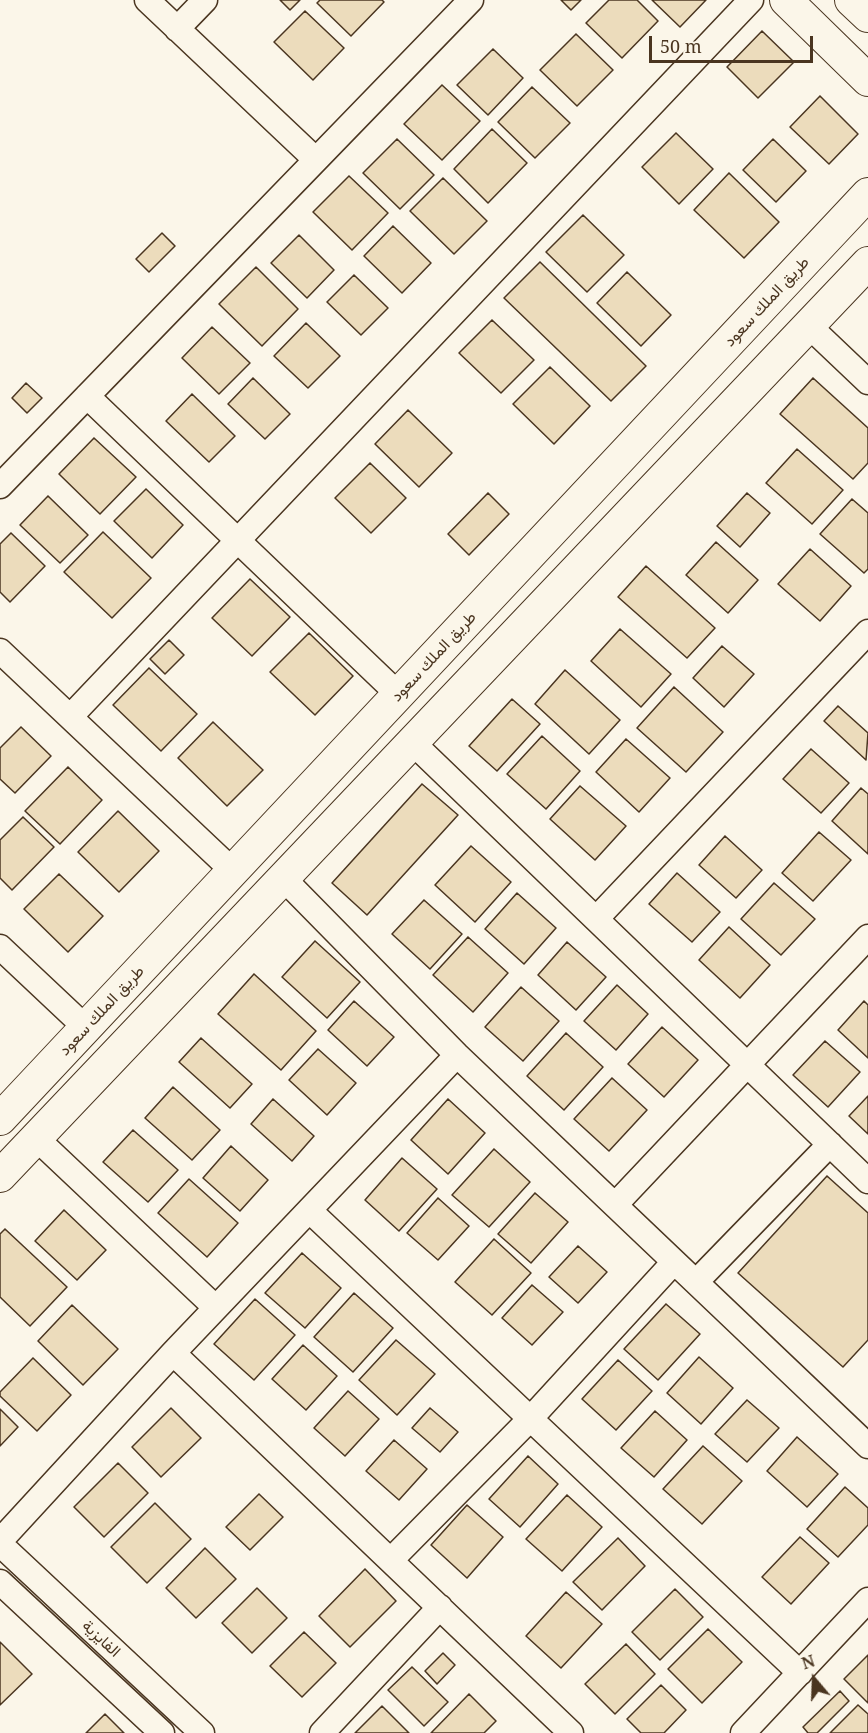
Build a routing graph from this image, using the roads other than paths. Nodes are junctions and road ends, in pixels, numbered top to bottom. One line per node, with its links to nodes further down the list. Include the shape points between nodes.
1 (147, 0): 10 (street)
2 (205, 0): 10 (street)
3 (751, 0): 19 (street)
4 (786, 0): 11 (main road)
5 (851, 0): 9 (main road)
6 (857, 0): 8 (main road)
7 (460, 3): 12 (street)
8 (868, 5)
9 (868, 16)
10 (177, 29): 12 (street)
11 (868, 80)
12 (315, 159): 17 (street)
13 (868, 194): 22 (main road, طريق الملك سعود)
14 (868, 263): 15 (main road)
15 (808, 325): 16 (street); 24 (main road)
16 (868, 382)
17 (87, 396): 18 (street); 19 (street)
18 (0, 486)
19 (237, 541): 22 (street); 23 (street)
20 (868, 632): 27 (street)
21 (0, 651): 23 (street)
22 (399, 695): 25 (main road, طريق الملك سعود)
23 (70, 717): 25 (street)
24 (412, 742): 26 (main road); 27 (street)
25 (233, 871): 30 (main road, طريق الملك سعود)
26 (283, 878): 31 (street); 34 (main road)
27 (596, 919): 32 (street)
28 (868, 937): 32 (street)
29 (0, 947): 30 (street)
30 (86, 1028): 33 (main road, طريق الملك سعود)
31 (457, 1055): 38 (street); 39 (street)
32 (747, 1064): 35 (street); 38 (street)
33 (0, 1119)
34 (36, 1138): 36 (main road); 42 (street)
35 (830, 1144): 37 (street); 41 (street)
36 (0, 1176)
37 (868, 1180)
38 (615, 1205): 40 (street)
39 (310, 1210): 42 (street); 44 (street)
40 (674, 1262): 41 (street); 44 (street)
41 (696, 1282): 45 (street)
42 (216, 1308): 43 (street)
43 (173, 1353): 46 (street); 47 (street)
44 (531, 1418): 47 (street); 51 (street)
45 (868, 1446)
46 (0, 1543): 53 (street, الفايزية)
47 (391, 1560): 50 (street)
48 (0, 1582): 52 (street, الفايزية)
49 (868, 1600): 51 (street)
50 (440, 1607): 54 (street); 55 (street)
51 (800, 1673): 56 (street)
52 (162, 1733)
53 (202, 1733)
54 (322, 1733)
55 (571, 1733)
56 (743, 1733)

